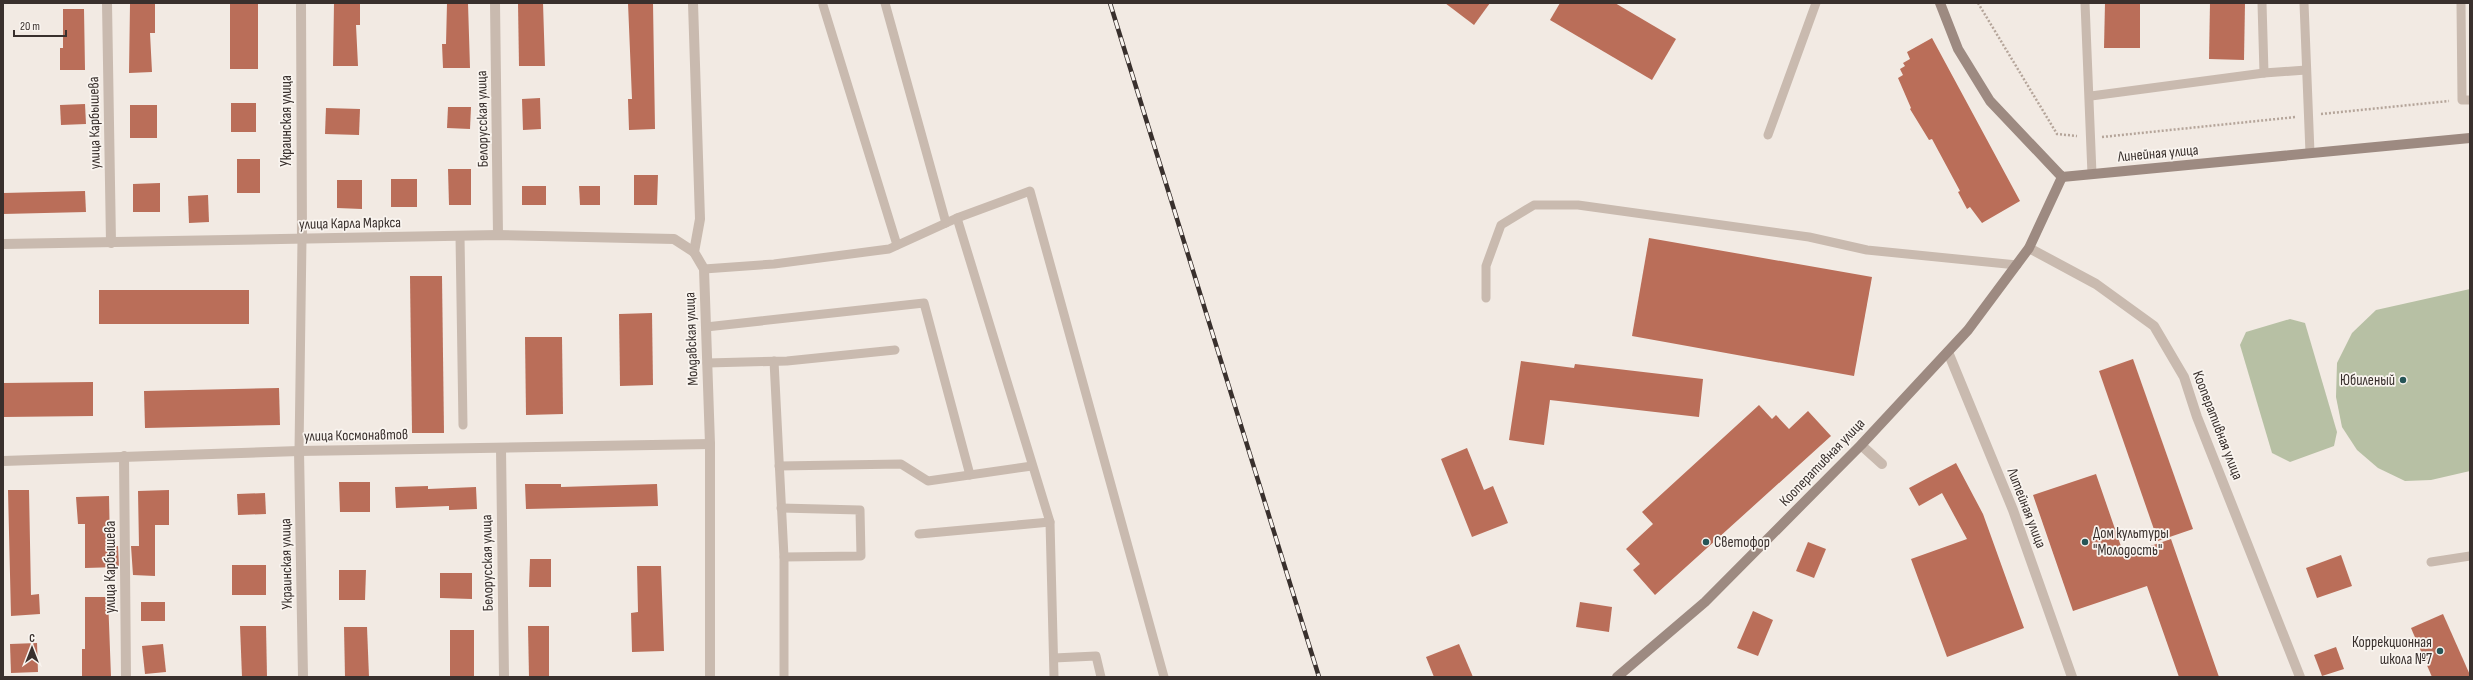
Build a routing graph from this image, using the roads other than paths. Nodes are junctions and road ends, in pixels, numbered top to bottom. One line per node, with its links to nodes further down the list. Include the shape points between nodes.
1 (107, 3): 27 (street, улица Карбышева)
2 (301, 3): 26 (street, Украинская улица)
3 (495, 3): 24 (street, Белорусская улица)
4 (693, 3): 31 (street, via 700,218)
5 (885, 3): 23 (lane)
6 (1816, 3): 17 (lane)
7 (1940, 3): 21 (street, via 1958,49 1990,101)
8 (2085, 3): 15 (lane)
9 (2262, 3): 14 (lane)
10 (2304, 3): 13 (lane)
11 (2461, 3): 16 (lane)
12 (823, 5): 29 (lane)
13 (2306, 70): 14 (lane); 19 (lane)
14 (2264, 73): 15 (lane)
15 (2091, 96): 20 (lane)
16 (2466, 100)
17 (1768, 135)
18 (2470, 138): 19 (street, Линейная улица)
19 (2310, 153): 20 (street, Линейная улица)
20 (2092, 174): 21 (street, Линейная улица)
21 (2062, 177): 30 (street, Кооперативная улица)
22 (957, 218): 23 (lane); 49 (lane); 65 (lane, via 1030,190)
23 (946, 223): 29 (lane)
24 (498, 235): 25 (street, улица Карла Маркса); 31 (street, улица Карла Маркса, via 674,239)
25 (460, 236): 26 (street, улица Карла Маркса); 40 (lane)
26 (302, 239): 27 (street, улица Карла Маркса); 44 (lane)
27 (111, 243): 28 (street, улица Карла Маркса)
28 (3, 244)
29 (897, 245): 33 (lane, via 889,249 774,264)
30 (2029, 248): 32 (street, Кооперативная улица); 68 (street, Кооперативная улица, via 2096,284 2154,326 2184,377 2197,417)
31 (694, 252): 33 (street, Молдавская улица)
32 (2017, 265): 34 (lane, via 1867,250 1809,237 1578,205 1534,205 1501,225 1486,266); 37 (street, Кооперативная улица)
33 (704, 269): 35 (street, Молдавская улица)
34 (1486, 298)
35 (706, 327): 39 (street, Молдавская улица); 50 (lane, via 924,303)
36 (895, 350): 38 (lane)
37 (1948, 352): 42 (street, Кооперативная улица); 67 (street, Литейная улица, via 2013,510)
38 (774, 361): 39 (lane); 48 (lane)
39 (707, 363): 41 (street, Молдавская улица)
40 (464, 425)
41 (710, 444): 43 (street, улица Космонавтов); 61 (street, Молдавская улица)
42 (1860, 445): 47 (street); 66 (street, Кооперативная улица, via 1705,602)
43 (501, 448): 44 (street, улица Космонавтов); 60 (street, Белорусская улица)
44 (299, 451): 45 (street, улица Космонавтов); 59 (street, Украинская улица)
45 (124, 456): 46 (street, улица Космонавтов); 58 (street, улица Карбышева)
46 (3, 461)
47 (1882, 464)
48 (779, 466): 50 (lane, via 901,464 928,481); 51 (lane)
49 (1032, 466): 50 (lane); 52 (lane)
50 (970, 475)
51 (781, 508): 55 (lane); 55 (lane, via 860,510 861,556)
52 (1050, 522): 53 (lane); 57 (lane)
53 (919, 534)
54 (2470, 556): 56 (lane)
55 (784, 557): 62 (lane)
56 (2431, 562)
57 (1054, 658): 63 (lane); 64 (lane, via 1096,656)
58 (126, 677)
59 (302, 677)
60 (504, 677)
61 (710, 677)
62 (784, 677)
63 (1054, 677)
64 (1101, 677)
65 (1164, 677)
66 (1617, 677)
67 (2072, 677)
68 (2300, 677)

